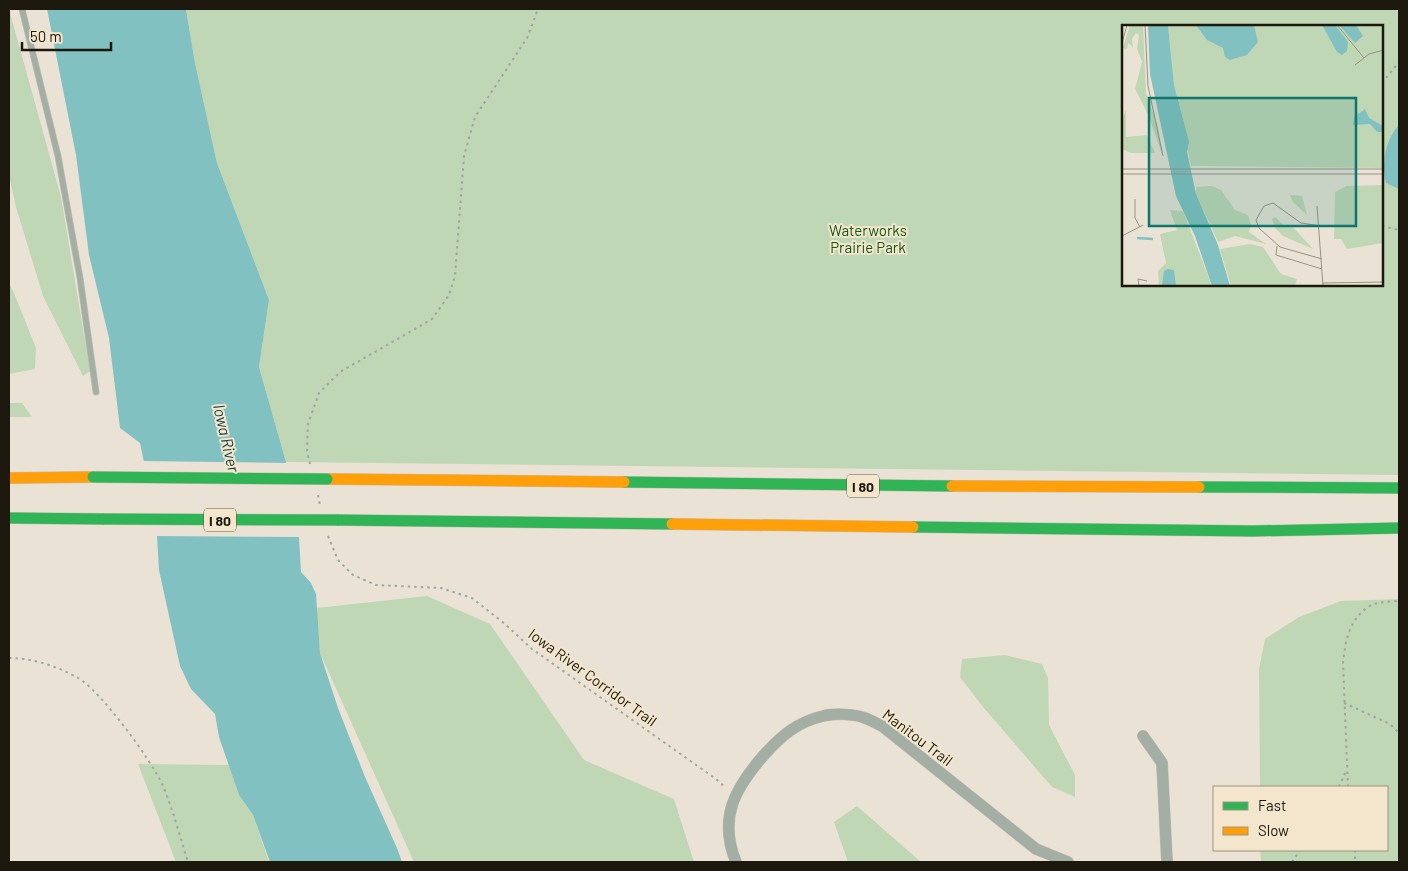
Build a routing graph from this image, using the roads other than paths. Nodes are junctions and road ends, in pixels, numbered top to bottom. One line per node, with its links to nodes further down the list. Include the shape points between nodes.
1 (22, 9): 2 (lane, via 58,156)
2 (96, 392)
3 (9, 478): 4 (highway, I 80, bridge)
4 (1399, 488)
5 (9, 518): 6 (highway, I 80, bridge, via 1253,530)
6 (1399, 528)
7 (1143, 736): 10 (street, via 1162,764)
8 (736, 862): 9 (street, Manitou Trail, via 728,828 731,810 745,777 781,736 803,722 825,716 864,718 882,726 1036,849)
9 (1068, 862)
10 (1168, 862)

